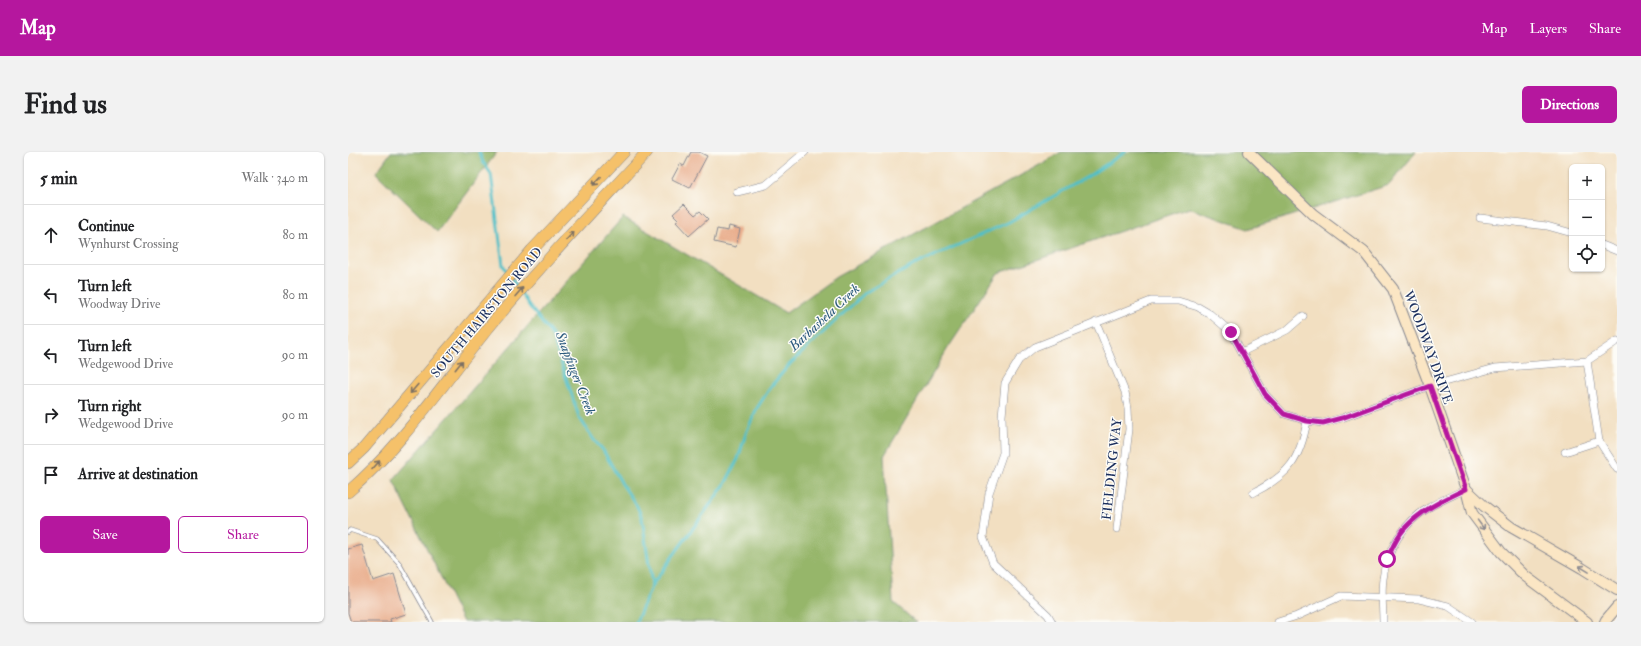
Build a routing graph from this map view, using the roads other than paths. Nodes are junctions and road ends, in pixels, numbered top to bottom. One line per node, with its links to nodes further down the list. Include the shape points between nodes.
1 (624, 152): 19 (main road, SOUTH HAIRSTON ROAD, one-way to 19, via 532,250 364,448)
2 (647, 152): 22 (main road, SOUTH HAIRSTON ROAD, one-way to 2, via 365,478 396,443 495,320)
3 (805, 152): 5 (street, via 766,185)
4 (1249, 152): 15 (street, WOODWAY DRIVE, via 1313,214 1364,252 1393,289)
5 (737, 192)
6 (1480, 218): 7 (street, via 1547,226)
7 (1569, 232)
8 (1605, 246): 9 (street)
9 (1617, 251)
10 (1302, 316): 13 (street, via 1287,330)
11 (1096, 322): 13 (street, via 1150,301 1178,301 1210,314 1231,332); 24 (street, FIELDING WAY, via 1125,392 1128,408 1129,428); 30 (street, via 1035,347 1019,360 1008,377 1002,416 1003,453 989,493 983,537 993,562 1048,615)
12 (1617, 341): 14 (street)
13 (1242, 352): 16 (street, via 1265,394 1284,414)
14 (1587, 361): 15 (street, via 1495,368); 17 (street)
15 (1430, 386): 16 (street, via 1342,418 1323,423); 21 (street, WOODWAY DRIVE)
16 (1307, 421): 23 (street, via 1304,439 1295,461 1287,471)
17 (1599, 441): 18 (street); 20 (street)
18 (1565, 452)
19 (348, 463)
20 (1617, 469)
21 (1466, 489): 26 (street, WOODWAY DRIVE, one-way to 21, via 1511,528); 27 (street, via 1429,507 1404,529 1387,559); 34 (street, WOODWAY DRIVE, one-way to 34, via 1472,513 1500,552 1525,576)
22 (348, 492)
23 (1253, 492)
24 (1117, 529)
25 (348, 532): 29 (lane, via 350,530 377,539 400,563)
26 (1617, 590)
27 (1383, 598): 31 (street, via 1341,596); 32 (street); 33 (street, via 1419,599 1448,606)
28 (1617, 607): 35 (street)
29 (432, 622)
30 (1052, 622)
31 (1278, 622)
32 (1383, 622)
33 (1472, 622)
34 (1587, 622)
35 (1606, 622)

